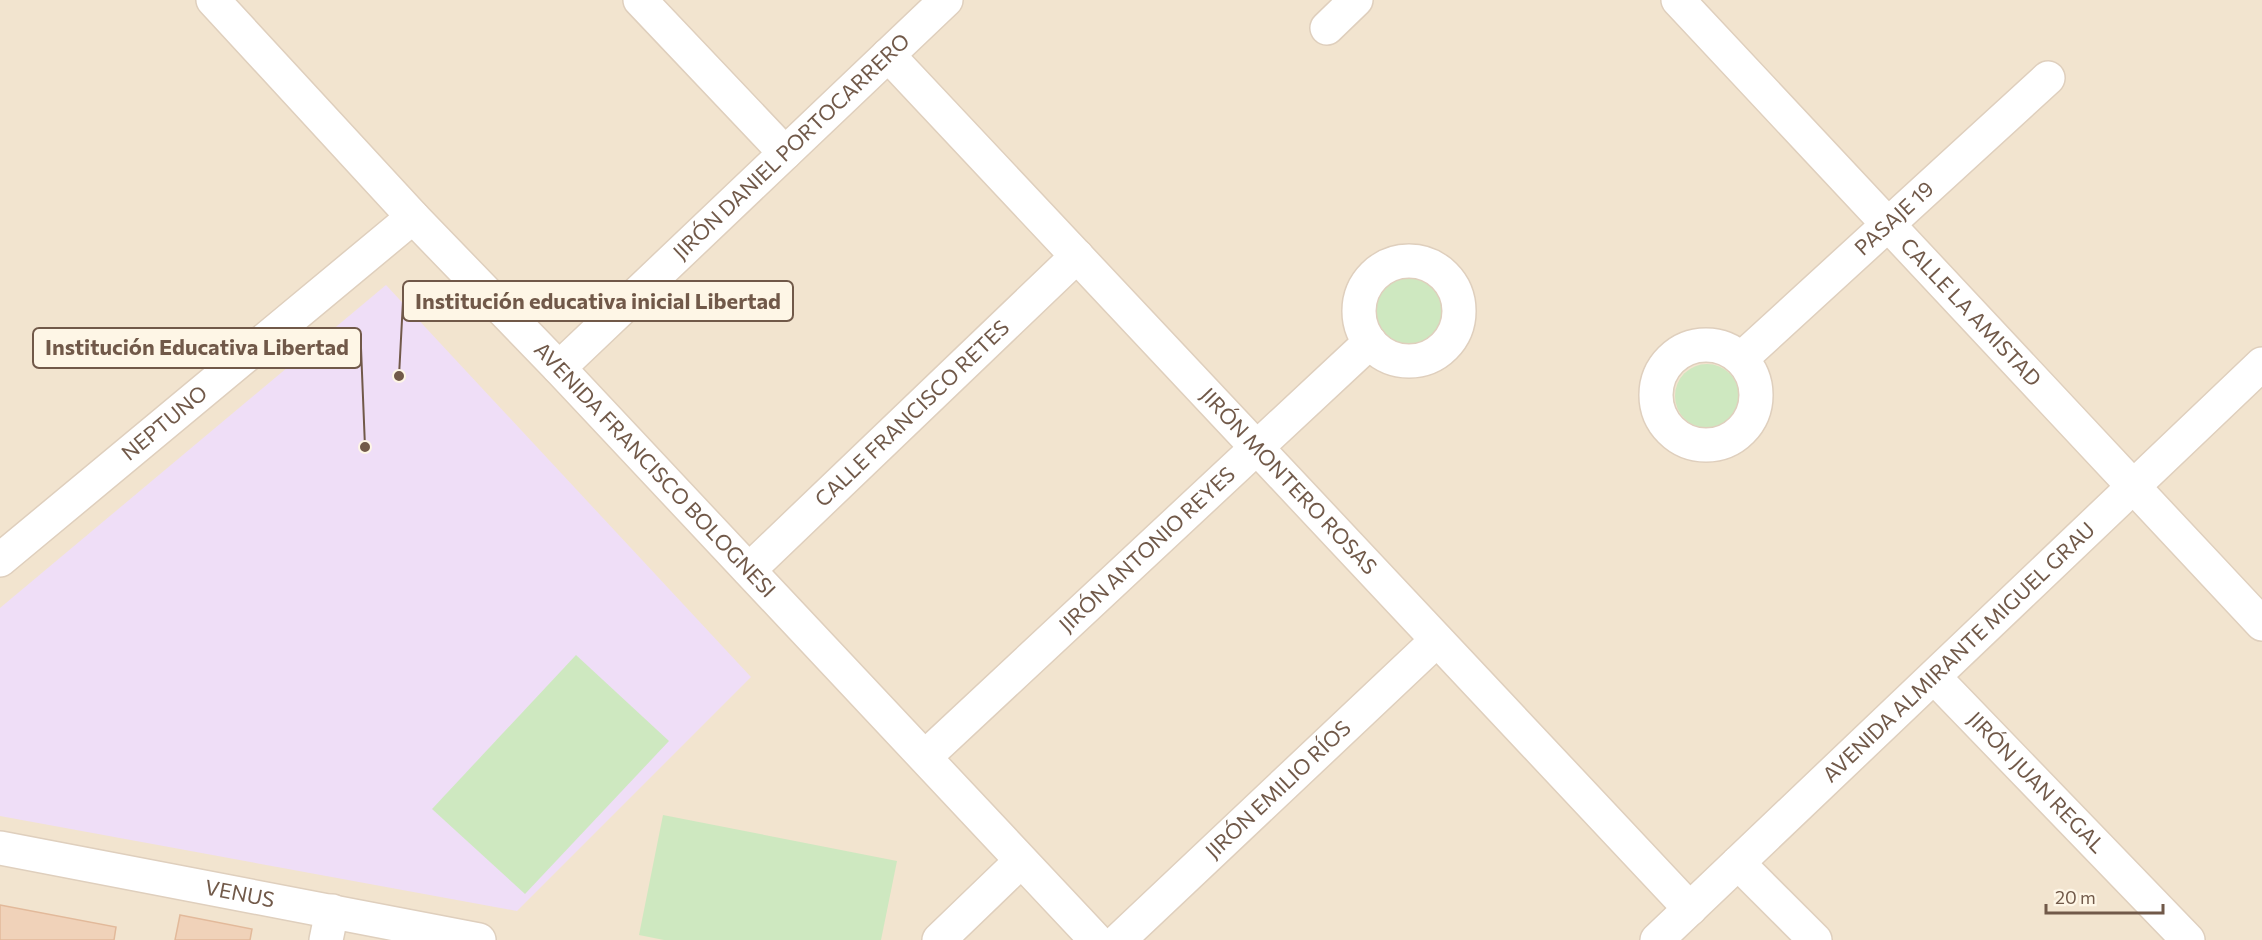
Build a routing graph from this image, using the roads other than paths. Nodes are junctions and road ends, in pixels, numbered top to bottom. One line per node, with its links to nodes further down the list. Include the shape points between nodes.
1 (213, 0): 10 (street, AVENIDA FRANCISCO BOLOGNESI)
2 (640, 0): 9 (street)
3 (946, 0): 7 (street, JIRÓN DANIEL PORTOCARRERO)
4 (1356, 0): 6 (street)
5 (1678, 0): 11 (street, CALLE LA AMISTAD)
6 (1327, 28)
7 (888, 55): 9 (street, JIRÓN DANIEL PORTOCARRERO); 12 (street, JIRÓN MONTERO ROSAS)
8 (2048, 78): 11 (street, PASAJE 19)
9 (785, 153): 16 (street, JIRÓN DANIEL PORTOCARRERO)
10 (413, 217): 16 (street, AVENIDA FRANCISCO BOLOGNESI); 19 (street, NEPTUNO)
11 (1887, 224): 14 (street, PASAJE 19); 18 (street, CALLE LA AMISTAD)
12 (1077, 256): 17 (street, JIRÓN MONTERO ROSAS); 20 (street, CALLE FRANCISCO RETES)
13 (1370, 342): 17 (street, JIRÓN ANTONIO REYES)
14 (1741, 359)
15 (2262, 364): 18 (street, AVENIDA ALMIRANTE MIGUEL GRAU)
16 (559, 368): 20 (street, AVENIDA FRANCISCO BOLOGNESI)
17 (1257, 448): 22 (street, JIRÓN MONTERO ROSAS); 24 (street, JIRÓN ANTONIO REYES)
18 (2133, 486): 21 (street, CALLE LA AMISTAD); 23 (street, AVENIDA ALMIRANTE MIGUEL GRAU)
19 (0, 560)
20 (749, 570): 24 (street, AVENIDA FRANCISCO BOLOGNESI)
21 (2262, 624)
22 (1437, 640): 28 (street, JIRÓN MONTERO ROSAS); 33 (street, JIRÓN EMILIO RÍOS)
23 (1934, 676): 27 (street, AVENIDA ALMIRANTE MIGUEL GRAU); 36 (street, JIRÓN JUAN REGAL)
24 (925, 757): 26 (street, AVENIDA FRANCISCO BOLOGNESI)
25 (0, 848): 29 (street, VENUS)
26 (1021, 861): 31 (street); 32 (street, AVENIDA FRANCISCO BOLOGNESI)
27 (1738, 863): 28 (street, AVENIDA ALMIRANTE MIGUEL GRAU); 35 (street)
28 (1690, 909): 34 (street, AVENIDA ALMIRANTE MIGUEL GRAU)
29 (329, 925): 30 (street, VENUS)
30 (479, 940)
31 (939, 940)
32 (1096, 940)
33 (1119, 940)
34 (1657, 940)
35 (1815, 940)
36 (2188, 940)

